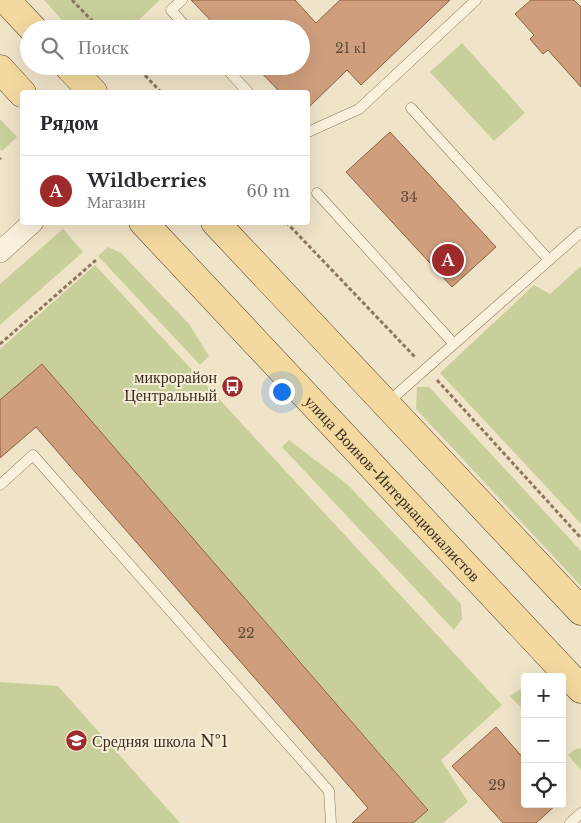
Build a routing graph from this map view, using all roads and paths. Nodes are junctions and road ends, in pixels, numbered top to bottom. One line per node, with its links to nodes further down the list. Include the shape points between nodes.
1 (6, 0): 5 (main road)
2 (72, 0): 6 (path)
3 (182, 0): 7 (lane, via 171,10)
4 (476, 0): 17 (lane, via 359,109)
5 (25, 20)
6 (91, 20)
7 (180, 20)
8 (0, 69): 15 (main road)
9 (77, 75): 12 (main road)
10 (145, 75): 13 (path)
11 (232, 75): 14 (lane)
12 (91, 90)
13 (159, 90)
14 (246, 90)
15 (20, 91)
16 (411, 108): 25 (lane)
17 (310, 131)
18 (317, 193): 27 (lane)
19 (30, 225): 23 (street)
20 (146, 225): 31 (main road, улица Воинов-Интернационалистов)
21 (218, 225): 28 (main road)
22 (581, 232): 25 (lane)
23 (0, 252)
24 (96, 260): 26 (path)
25 (549, 260): 27 (lane)
26 (0, 344)
27 (454, 344): 28 (lane)
28 (386, 404): 30 (main road)
29 (0, 485): 33 (lane, via 32,455 329,791)
30 (581, 611)
31 (581, 689)
32 (581, 814): 34 (lane)
33 (330, 823)
34 (570, 823)

